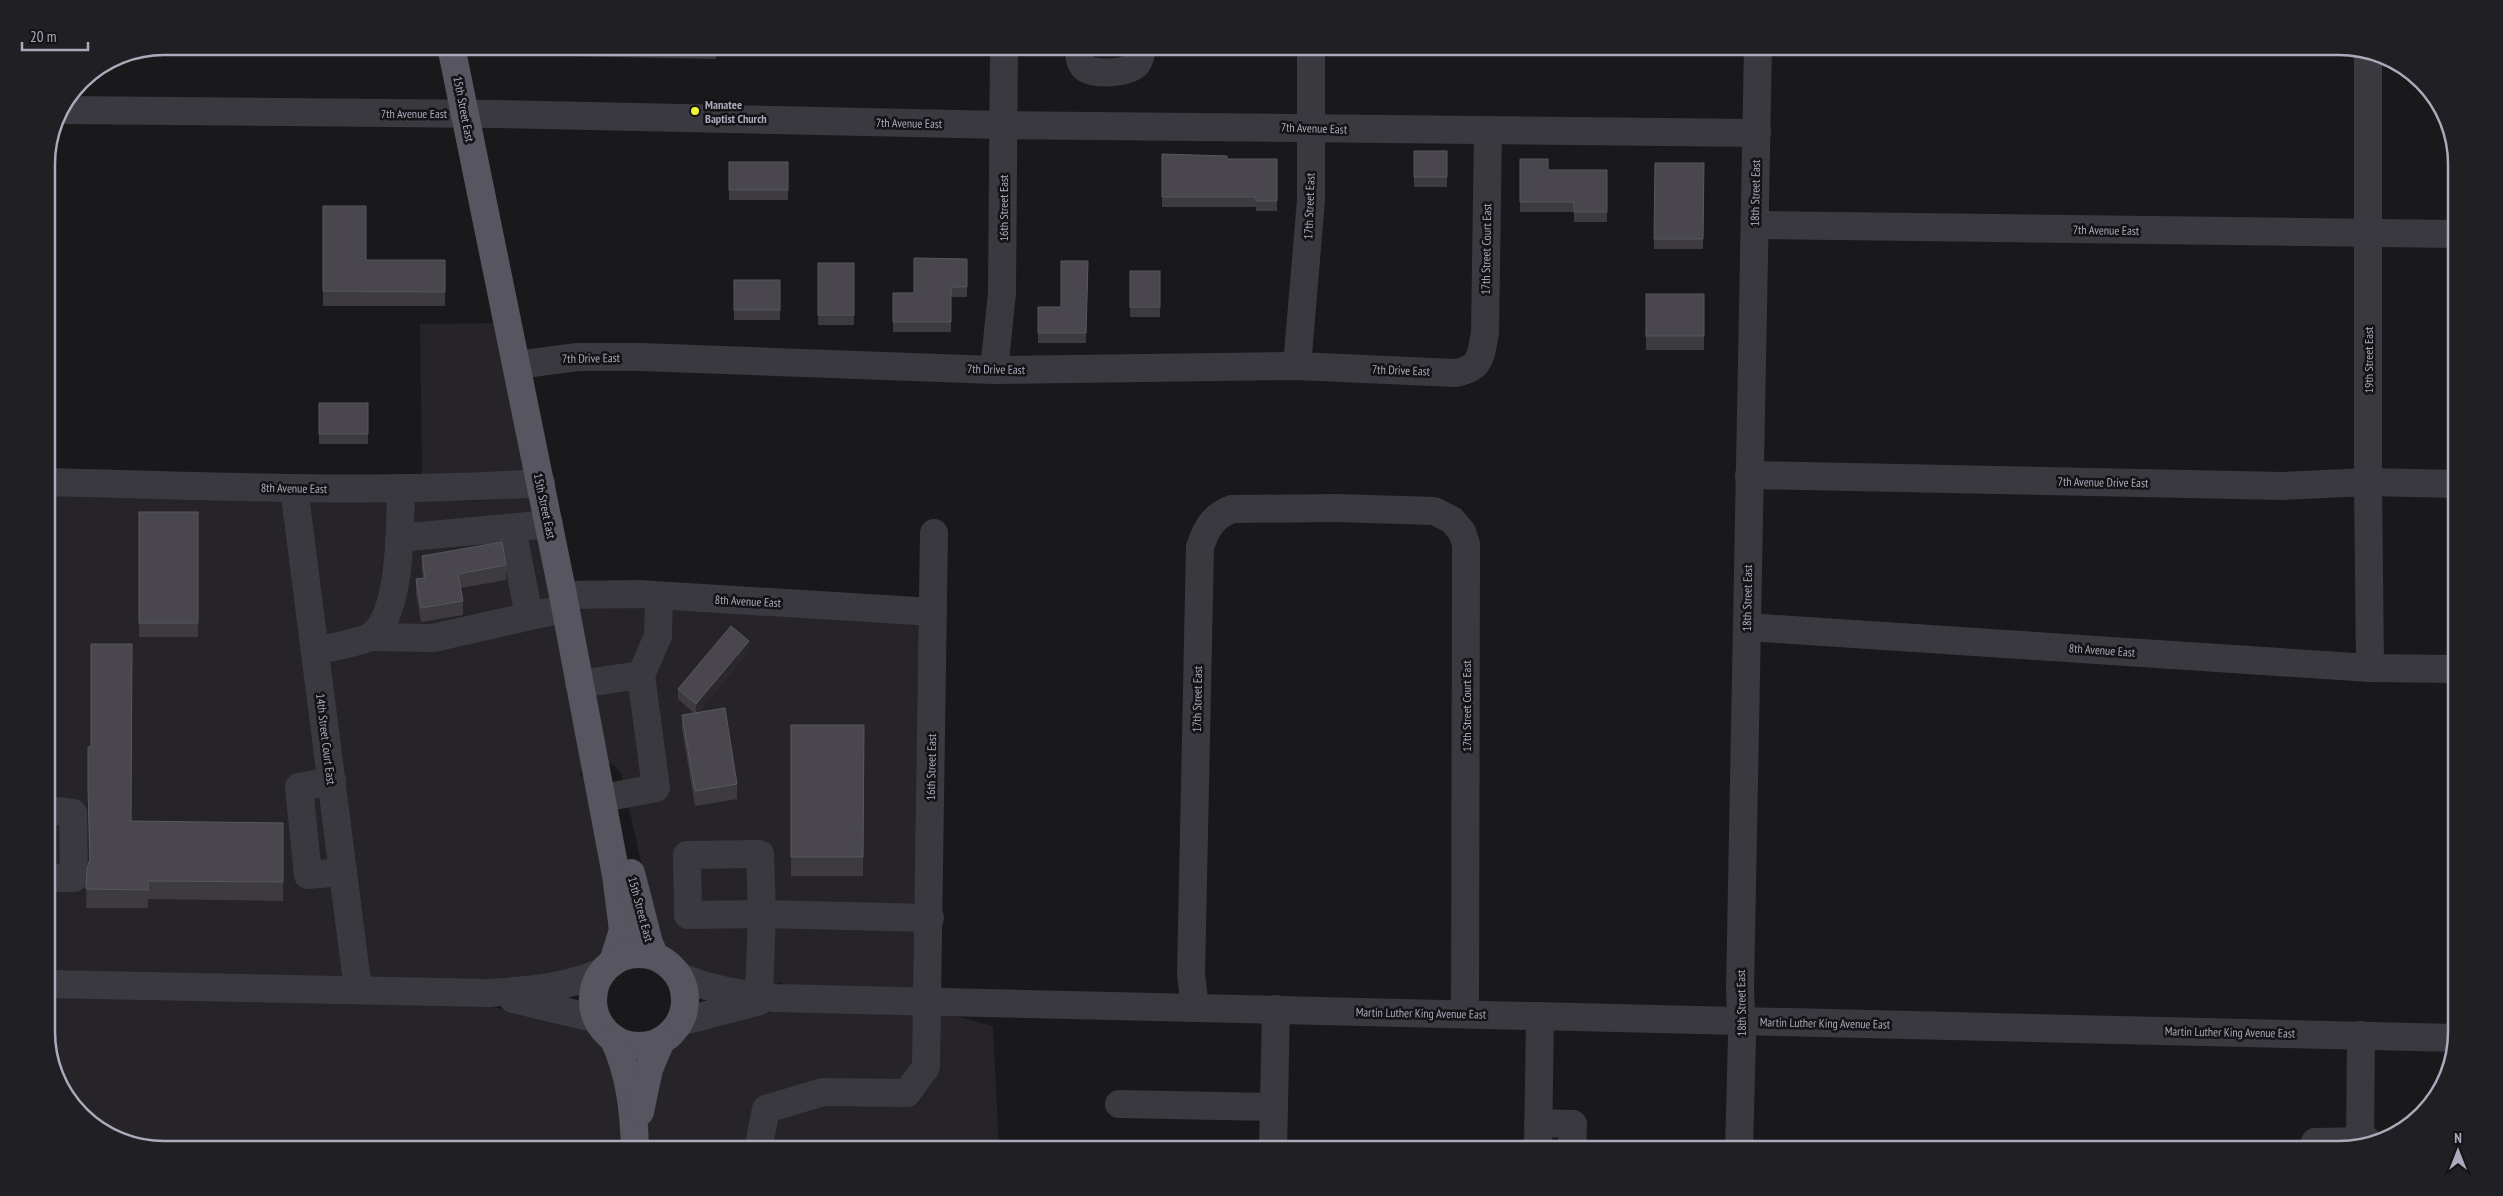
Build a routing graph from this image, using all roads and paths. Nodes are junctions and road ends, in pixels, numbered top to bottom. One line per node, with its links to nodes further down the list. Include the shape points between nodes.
1 (453, 55): 9 (main road, 15th Street East)
2 (1004, 55): 10 (street, 16th Street East)
3 (1081, 55): 4 (street, via 1083,66 1091,71 1122,72 1135,66)
4 (1142, 55)
5 (1311, 55): 11 (street, 17th Street East)
6 (1758, 55): 13 (street, 18th Street East)
7 (2368, 59): 15 (street, 19th Street East)
8 (69, 110): 9 (street, 7th Avenue East)
9 (464, 113): 10 (street, 7th Avenue East); 17 (main road, 15th Street East)
10 (1003, 125): 11 (street, 7th Avenue East); 20 (street, 16th Street East, via 1002,293)
11 (1309, 127): 12 (street, 7th Avenue East); 18 (street, 17th Street East, via 1311,200)
12 (1488, 130): 13 (street, 7th Avenue East); 19 (street, 17th Street Court East, via 1485,333)
13 (1757, 133): 14 (street, 18th Street East)
14 (1754, 225): 15 (street, 7th Avenue East); 21 (street, 18th Street East)
15 (2368, 233): 16 (street, 7th Avenue East); 23 (street, 19th Street East)
16 (2448, 234)
17 (516, 364): 20 (street, 7th Drive East, via 568,358 641,357); 24 (main road, 15th Street East)
18 (1297, 366): 19 (street, 7th Drive East, via 1455,373); 20 (street, 7th Drive East)
19 (1475, 366)
20 (994, 370)
21 (1749, 475): 23 (street, 7th Avenue Drive East, via 2282,486); 37 (street, 18th Street East)
22 (55, 482): 26 (street, 8th Avenue East)
23 (2368, 482): 25 (street, 7th Avenue Drive East); 40 (street, 19th Street East)
24 (541, 483): 27 (street, 8th Avenue East, via 475,488); 29 (main road, 15th Street East)
25 (2448, 484)
26 (294, 488): 27 (street, 8th Avenue East); 39 (street, 14th Street Court East)
27 (401, 488): 32 (street)
28 (1337, 508): 59 (street, 17th Street East, via 1232,509 1210,524 1200,547 1192,975); 61 (street, 17th Street Court East, via 1434,511 1452,520 1462,532 1466,544)
29 (549, 524): 30 (street); 34 (main road, 15th Street East)
30 (512, 528): 32 (street); 36 (street)
31 (934, 533): 35 (street, 16th Street East)
32 (399, 538): 38 (street, via 398,575 383,621)
33 (659, 596): 34 (street, 8th Avenue East); 35 (street, 8th Avenue East); 42 (street, via 658,636)
34 (565, 601): 36 (street, 8th Avenue East); 43 (main road, 15th Street East)
35 (933, 612): 50 (street, 16th Street East)
36 (529, 616): 38 (street, 8th Avenue East, via 433,638)
37 (1747, 627): 40 (street, 8th Avenue East); 63 (street, 18th Street East)
38 (371, 637): 39 (street, 8th Avenue East)
39 (315, 651): 45 (street, 14th Street Court East)
40 (2370, 668): 41 (street, 8th Avenue East)
41 (2448, 669)
42 (641, 675): 43 (street); 46 (street, via 656,788)
43 (579, 684): 44 (main road, 15th Street East)
44 (596, 770): 46 (main road, 15th Street East, via 611,779); 52 (main road, via 623,930)
45 (332, 781): 48 (street, 14th Street Court East); 48 (street, via 299,787 308,874)
46 (614, 796): 51 (main road, 15th Street East, via 636,894)
47 (55, 811): 49 (street, via 73,812 74,878)
48 (343, 872): 55 (street, 14th Street Court East)
49 (55, 878)
50 (930, 918): 57 (street, via 762,914); 58 (street, 16th Street East)
51 (655, 956): 52 (main road, via 633,954); 53 (main road)
52 (608, 967): 56 (street, via 574,983 537,990); 64 (main road, via 594,995 594,1007)
53 (680, 976): 57 (street, via 701,986); 65 (main road, via 686,997 685,1010)
54 (55, 984): 55 (street)
55 (358, 990): 56 (street)
56 (490, 993): 64 (street)
57 (766, 997): 58 (street, Martin Luther King Avenue East); 65 (street)
58 (929, 1001): 59 (street, Martin Luther King Avenue East); 73 (street, 16th Street East, via 926,1067 907,1093 823,1092 766,1109)
59 (1195, 1007): 60 (street, Martin Luther King Avenue East)
60 (1276, 1010): 61 (street, Martin Luther King Avenue East); 69 (street)
61 (1465, 1014): 62 (street, Martin Luther King Avenue East)
62 (1540, 1016): 63 (street, Martin Luther King Avenue East); 70 (street)
63 (1741, 1021): 66 (street, Martin Luther King Avenue East); 77 (street, 18th Street East)
64 (605, 1028): 65 (main road, via 636,1046 649,1045); 72 (main road, via 623,1059 629,1081)
65 (671, 1031): 72 (main road, via 649,1069)
66 (2361, 1036): 67 (street, Martin Luther King Avenue East); 71 (street)
67 (2448, 1038)
68 (1119, 1104): 69 (street)
69 (1274, 1107): 74 (street)
70 (1538, 1123): 75 (street); 76 (street, via 1573,1124)
71 (2363, 1138)
72 (635, 1141)
73 (760, 1141)
74 (1273, 1141)
75 (1538, 1141)
76 (1572, 1141)
77 (1739, 1141)

